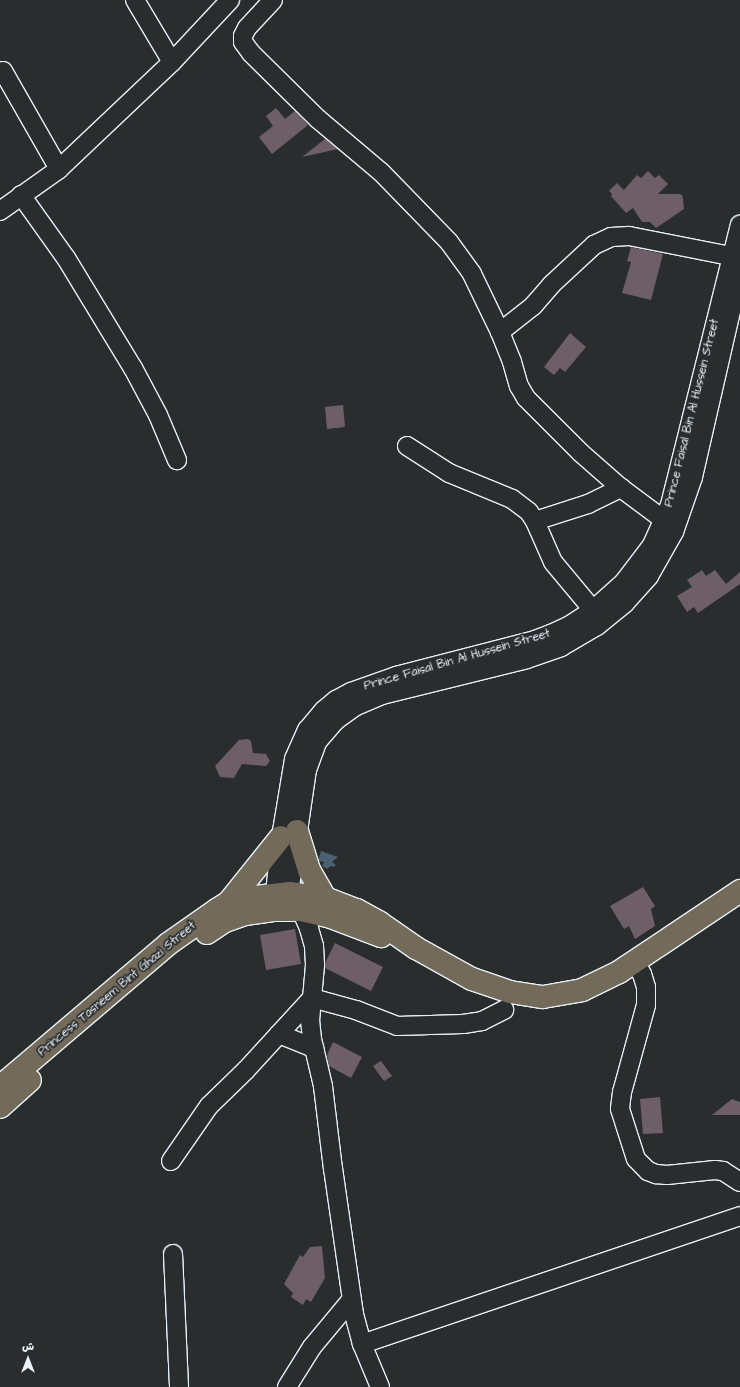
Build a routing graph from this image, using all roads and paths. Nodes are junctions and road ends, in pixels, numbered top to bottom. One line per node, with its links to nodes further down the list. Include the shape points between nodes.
1 (135, 0): 4 (street)
2 (230, 0): 4 (street)
3 (273, 0): 11 (street, via 247,28 243,42 268,71 318,119 377,168 449,242 472,274)
4 (172, 62): 6 (street)
5 (3, 71): 6 (street)
6 (59, 169): 7 (street)
7 (21, 194): 8 (street); 13 (street, via 66,258 133,368 158,414)
8 (0, 211)
9 (740, 225): 10 (street, Prince Faisal Bin Al Hussein Street)
10 (736, 268): 11 (street, via 629,236 603,240 594,244 533,306); 15 (street, Prince Faisal Bin Al Hussein Street); 18 (street, Prince Faisal Bin Al Hussein Street, via 692,477 666,548 642,586 597,626 543,654 382,695 365,701 343,714 326,729 312,752)
11 (500, 332): 14 (street, via 519,386 526,398 581,453)
12 (407, 446): 16 (street, via 449,473 512,499 529,512)
13 (177, 460)
14 (621, 488): 15 (street); 16 (street, via 588,504)
15 (664, 520): 17 (street, Prince Faisal Bin Al Hussein Street, via 652,545 637,566 624,582)
16 (535, 521): 17 (street, via 553,562)
17 (593, 610): 18 (street, Prince Faisal Bin Al Hussein Street, via 570,625 534,640 396,676 350,692 336,700 315,719 300,743 294,759)
18 (289, 834): 20 (main road); 21 (main road); 22 (street, Prince Faisal Bin Al Hussein Street)
19 (740, 891): 24 (main road, Princess Tasneem Bint Ghazi Street)
20 (325, 898): 22 (main road, Princess Tasneem Bint Ghazi Street); 23 (main road, Princess Tasneem Bint Ghazi Street, via 380,922)
21 (229, 902): 22 (main road, Princess Tasneem Bint Ghazi Street); 29 (main road, Princess Tasneem Bint Ghazi Street, via 168,944)
22 (284, 902): 23 (main road, Princess Tasneem Bint Ghazi Street); 25 (street, via 309,928 316,965); 30 (main road, Princess Tasneem Bint Ghazi Street, via 225,921 214,928 154,974)
23 (416, 948): 24 (main road, Princess Tasneem Bint Ghazi Street, via 472,979 529,996 558,995 582,990)
24 (634, 962): 32 (street, via 646,986 646,1005 622,1092 620,1109 636,1159 648,1171 656,1174 715,1170 723,1171)
25 (312, 998): 26 (street, via 356,1010 397,1026 462,1024 482,1021); 27 (street); 28 (street, via 310,1030)
26 (504, 1010)
27 (279, 1034): 28 (street); 31 (street, via 209,1106)
28 (314, 1048): 35 (street, via 324,1086)
29 (0, 1087)
30 (0, 1107)
31 (171, 1161)
32 (740, 1182)
33 (740, 1216): 36 (street)
34 (173, 1254): 37 (street)
35 (352, 1299): 36 (street); 38 (street, via 312,1347)
36 (362, 1344): 39 (street)
37 (179, 1387)
38 (287, 1387)
39 (380, 1387)

